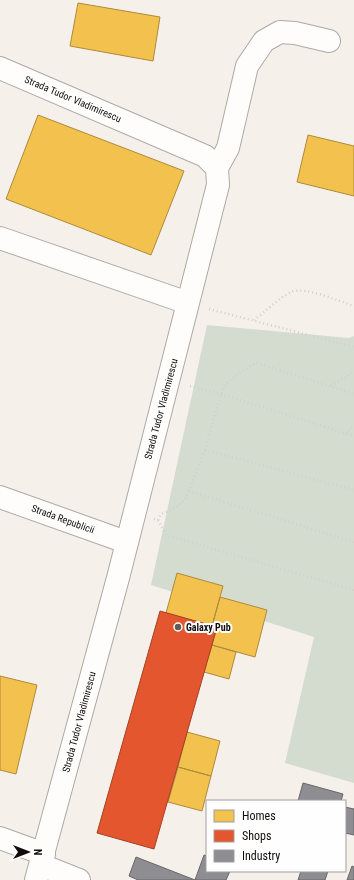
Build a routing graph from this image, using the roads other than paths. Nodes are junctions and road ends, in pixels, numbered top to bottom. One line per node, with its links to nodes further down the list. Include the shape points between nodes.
1 (329, 41): 3 (street, via 280,32 264,41 247,66 228,148)
2 (0, 68): 3 (street, Strada Tudor Vladimirescu, via 205,156)
3 (217, 168): 5 (street, Strada Tudor Vladimirescu, via 218,185)
4 (0, 238): 5 (street)
5 (188, 303): 7 (street, Strada Tudor Vladimirescu)
6 (0, 496): 7 (street, Strada Republicii)
7 (126, 542): 9 (street, Strada Tudor Vladimirescu)
8 (0, 838): 9 (street)
9 (40, 866): 10 (street)
10 (78, 880)

